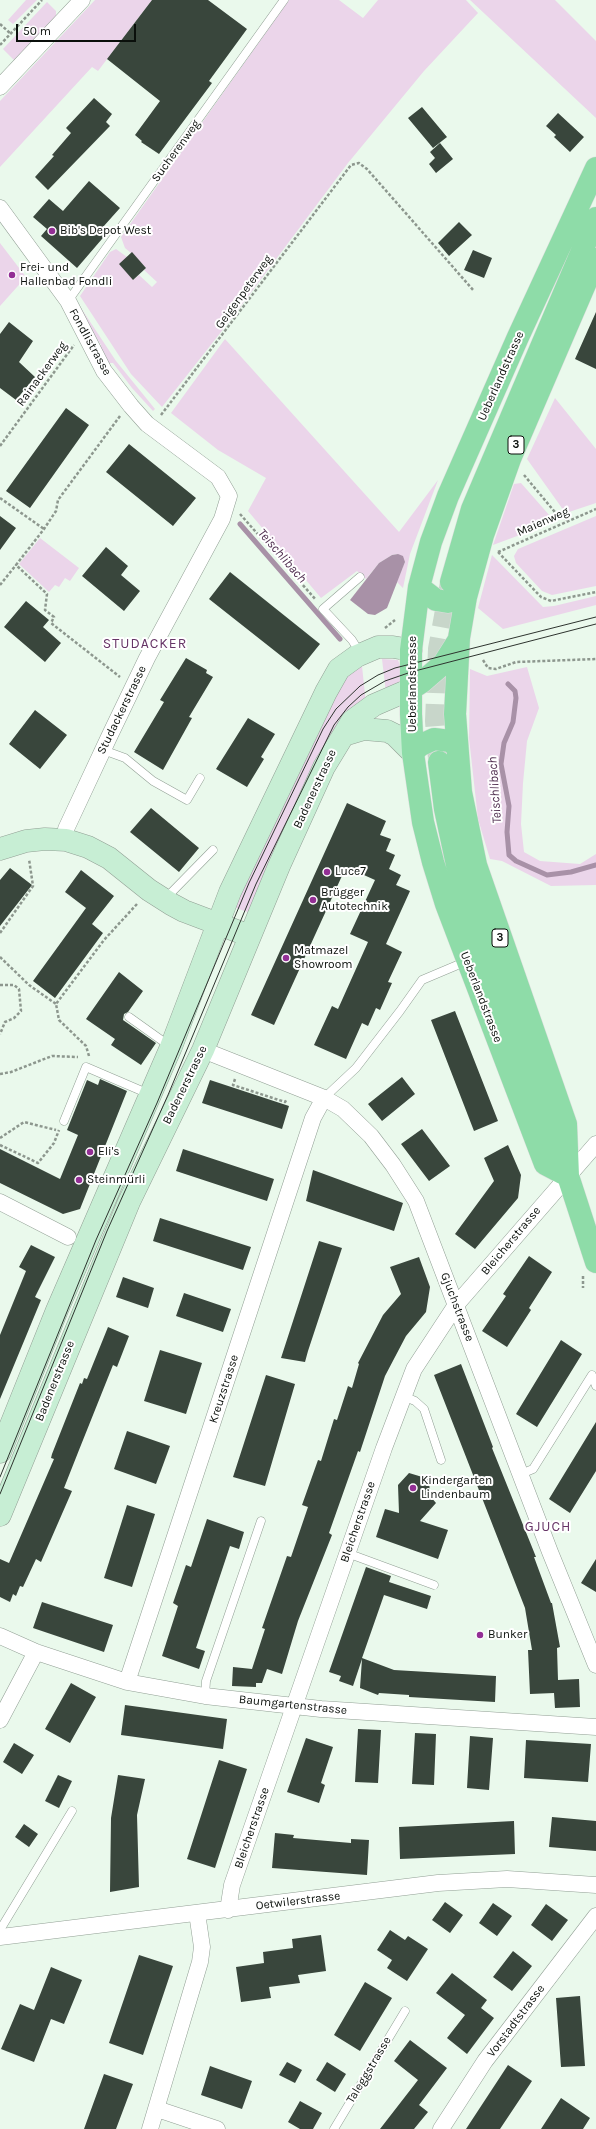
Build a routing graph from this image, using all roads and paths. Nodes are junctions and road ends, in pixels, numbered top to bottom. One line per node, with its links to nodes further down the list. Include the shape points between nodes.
1 (42, 0): 5 (path)
2 (82, 0): 7 (street)
3 (284, 0): 13 (lane, Sucherenweg)
4 (0, 24): 5 (path)
5 (11, 34): 6 (path)
6 (0, 45)
7 (0, 87)
8 (596, 168): 30 (main road, Ueberlandstrasse, via 448,496 431,542)
9 (0, 208): 13 (street, Fondlistrasse)
10 (596, 218): 28 (main road, Ueberlandstrasse / 3, via 472,509)
11 (596, 259): 18 (main road, Ueberlandstrasse / 3)
12 (474, 291): 16 (path, Geigenpeterweg, via 367,169 359,163 351,166 163,414)
13 (68, 301): 14 (street, Fondlistrasse)
14 (84, 332): 15 (street, Fondlistrasse, via 104,371); 17 (path, Rainackerweg)
15 (131, 406): 16 (street, Fondlistrasse); 23 (path, via 118,418 58,500 56,511)
16 (147, 424): 19 (street, Fondlistrasse, via 218,478)
17 (0, 446)
18 (510, 459): 22 (path, via 559,518); 32 (main road, Ueberlandstrasse / 3, via 483,535)
19 (229, 496): 33 (path, via 241,515); 40 (street, Studackerstrasse, via 222,519)
20 (0, 498): 23 (path)
21 (596, 509): 22 (path, Maienweg)
22 (569, 520): 25 (path, Maienweg)
23 (44, 529): 26 (path)
24 (493, 550): 25 (path)
25 (498, 552): 31 (path, via 541,597 550,600)
26 (16, 565): 29 (path); 40 (path, via 47,594 45,610 54,617 51,623)
27 (360, 576): 33 (lane)
28 (451, 582)
29 (0, 585)
30 (419, 587): 32 (main road, via 436,600 448,602); 35 (main road, Ueberlandstrasse); 36 (main road, Badenerstrasse, via 401,631 390,641)
31 (596, 592)
32 (466, 597): 34 (main road, Ueberlandstrasse / 3)
33 (323, 609): 36 (lane, via 352,640)
34 (459, 638): 39 (main road, via 451,654); 42 (main road, Ueberlandstrasse / 3)
35 (411, 650): 36 (main road, via 392,647); 39 (main road); 41 (main road, Ueberlandstrasse)
36 (370, 651): 54 (main road, Badenerstrasse, via 339,669 329,685)
37 (596, 659): 38 (path, via 516,662 496,668 488,668)
38 (483, 660)
39 (437, 670): 41 (main road); 42 (main road)
40 (133, 687): 45 (street, Studackerstrasse)
41 (411, 689): 43 (main road, Badenerstrasse, via 361,713 352,721); 46 (main road, Ueberlandstrasse)
42 (456, 696): 44 (main road, Ueberlandstrasse / 3)
43 (344, 735): 46 (main road, via 364,729 387,731 395,735); 56 (main road, Badenerstrasse, via 324,767)
44 (457, 747): 46 (main road, via 450,741 434,739 419,746); 77 (main road, Ueberlandstrasse / 3, via 461,792 476,865 566,1124)
45 (103, 750): 48 (lane, via 125,758 153,781 186,800); 49 (street, Studackerstrasse, via 66,829)
46 (413, 753): 58 (main road, Ueberlandstrasse, via 423,822 433,862)
47 (439, 762): 77 (main road, Ueberlandstrasse / 3, via 445,809 457,865 477,931)
48 (200, 778)
49 (66, 840): 50 (main road, via 26,841); 53 (main road, via 88,847 109,858)
50 (0, 849)
51 (213, 850): 53 (lane)
52 (29, 858): 55 (path, via 33,886)
53 (157, 895): 54 (main road, via 184,911); 60 (path, via 104,940)
54 (217, 923): 56 (main road); 63 (main road, Badenerstrasse)
55 (0, 933)
56 (250, 936): 64 (main road, Badenerstrasse)
57 (0, 957): 60 (path, via 29,986)
58 (468, 960): 71 (lane, via 422,980 356,1068); 77 (main road, Ueberlandstrasse, via 545,1164)
59 (0, 985): 62 (path, via 14,985 19,989 21,1011 5,1022)
60 (56, 1004): 65 (path, via 58,1020 86,1046)
61 (129, 1017): 63 (lane)
62 (0, 1034)
63 (171, 1047): 64 (main road); 70 (main road, Badenerstrasse)
64 (203, 1050): 71 (street, Gjuchstrasse); 87 (main road, Badenerstrasse, via 128,1202)
65 (90, 1058): 66 (path); 68 (path, via 52,1056)
66 (86, 1067): 70 (lane); 72 (lane)
67 (236, 1073): 69 (path, via 233,1085 285,1102)
68 (0, 1074)
69 (290, 1094)
70 (151, 1095): 84 (main road, Badenerstrasse, via 87,1240)
71 (324, 1098): 81 (street, Gjuchstrasse, via 343,1109 371,1136 413,1195); 94 (street, Kreuzstrasse, via 313,1118)
72 (64, 1121): 73 (path)
73 (59, 1130): 74 (path, via 24,1122); 76 (path, via 54,1143 38,1163)
74 (0, 1138)
75 (596, 1144): 77 (street, Bleicherstrasse)
76 (0, 1145)
77 (568, 1176): 80 (main road, Ueberlandstrasse / 3); 81 (street, Bleicherstrasse)
78 (0, 1202): 79 (street)
79 (68, 1237)
80 (596, 1262)
81 (456, 1305): 83 (street, Bleicherstrasse, via 414,1369); 86 (street, Gjuchstrasse)
82 (596, 1386): 86 (lane, via 592,1375 533,1468)
83 (403, 1396): 85 (lane, via 415,1401 424,1409); 89 (street, Bleicherstrasse)
84 (0, 1452)
85 (441, 1460)
86 (521, 1474): 93 (street, Gjuchstrasse)
87 (0, 1515)
88 (261, 1521): 95 (lane, via 206,1681)
89 (348, 1553): 90 (lane); 96 (street, Bleicherstrasse)
90 (434, 1585)
91 (0, 1636): 92 (street, Baumgartenstrasse)
92 (36, 1652): 94 (street, Baumgartenstrasse); 97 (street)
93 (596, 1665)
94 (127, 1682): 95 (street, Baumgartenstrasse)
95 (205, 1696): 96 (street, Baumgartenstrasse)
96 (295, 1704): 98 (street, Baumgartenstrasse, via 321,1709); 101 (street, Bleicherstrasse, via 232,1885)
97 (0, 1720)
98 (596, 1726)
99 (72, 1811): 104 (lane)
100 (596, 1884): 101 (street, Oetwilerstrasse, via 507,1879 472,1880)
101 (228, 1910): 102 (street, Oetwilerstrasse)
102 (197, 1913): 105 (street, Oetwilerstrasse); 107 (street, via 202,1947 200,1962)
103 (596, 1916): 111 (street, Vorstadtstrasse, via 485,2061)
104 (0, 1930)
105 (0, 1937)
106 (405, 2012): 110 (lane, Taleggstrasse)
107 (157, 2109): 108 (street); 109 (street)
108 (150, 2129)
109 (217, 2129)
110 (334, 2129)
111 (441, 2129)

